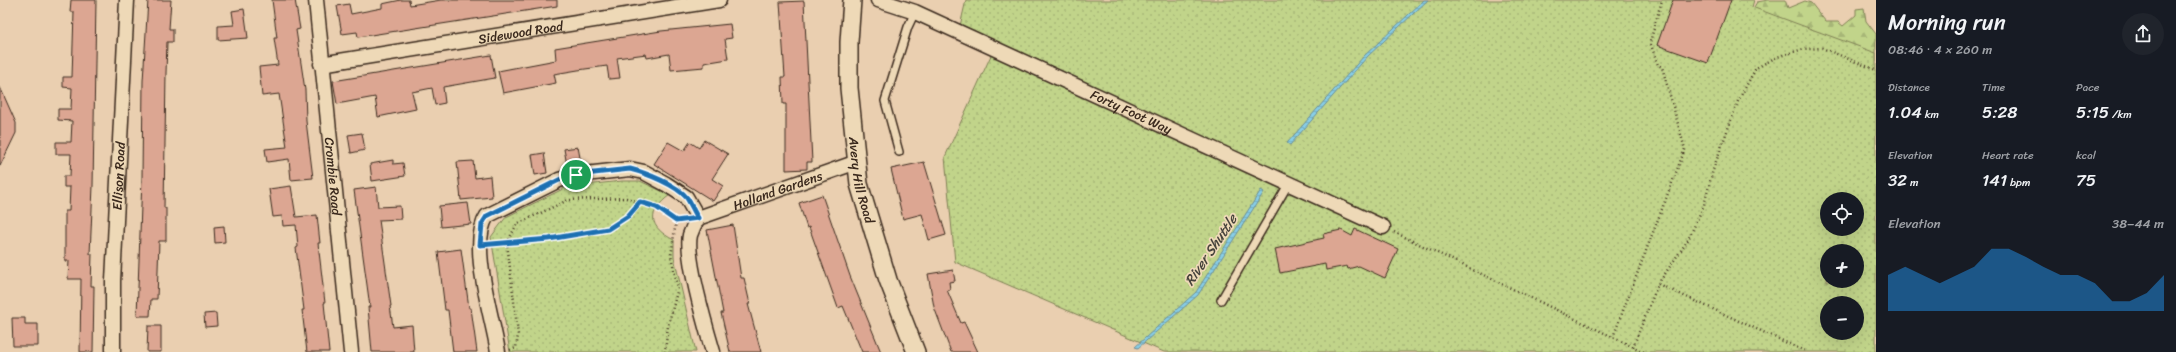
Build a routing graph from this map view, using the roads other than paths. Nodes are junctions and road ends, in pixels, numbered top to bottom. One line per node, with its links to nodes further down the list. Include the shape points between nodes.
1 (127, 0): 15 (street, Ellison Road, via 113,281)
2 (316, 0): 7 (street, Crombie Road)
3 (719, 0): 7 (street, Sidewood Road)
4 (852, 0): 9 (street, Avery Hill Road, via 849,88)
5 (878, 0): 6 (street, Forty Foot Way)
6 (915, 12): 8 (lane, via 885,102); 10 (street, Forty Foot Way)
7 (321, 64): 16 (street, Crombie Road)
8 (899, 152)
9 (857, 162): 11 (street, Holland Gardens); 18 (street, Avery Hill Road, via 859,184 888,280)
10 (1289, 183): 12 (street, Forty Foot Way); 13 (lane)
11 (698, 218): 14 (street, via 686,197 644,172 630,169 576,175 559,180 487,216 482,224 480,245 489,313); 17 (street, via 690,235 690,251)
12 (1383, 227)
13 (1221, 300)
14 (503, 351)
15 (113, 352)
16 (351, 352)
17 (713, 352)
18 (916, 352)

